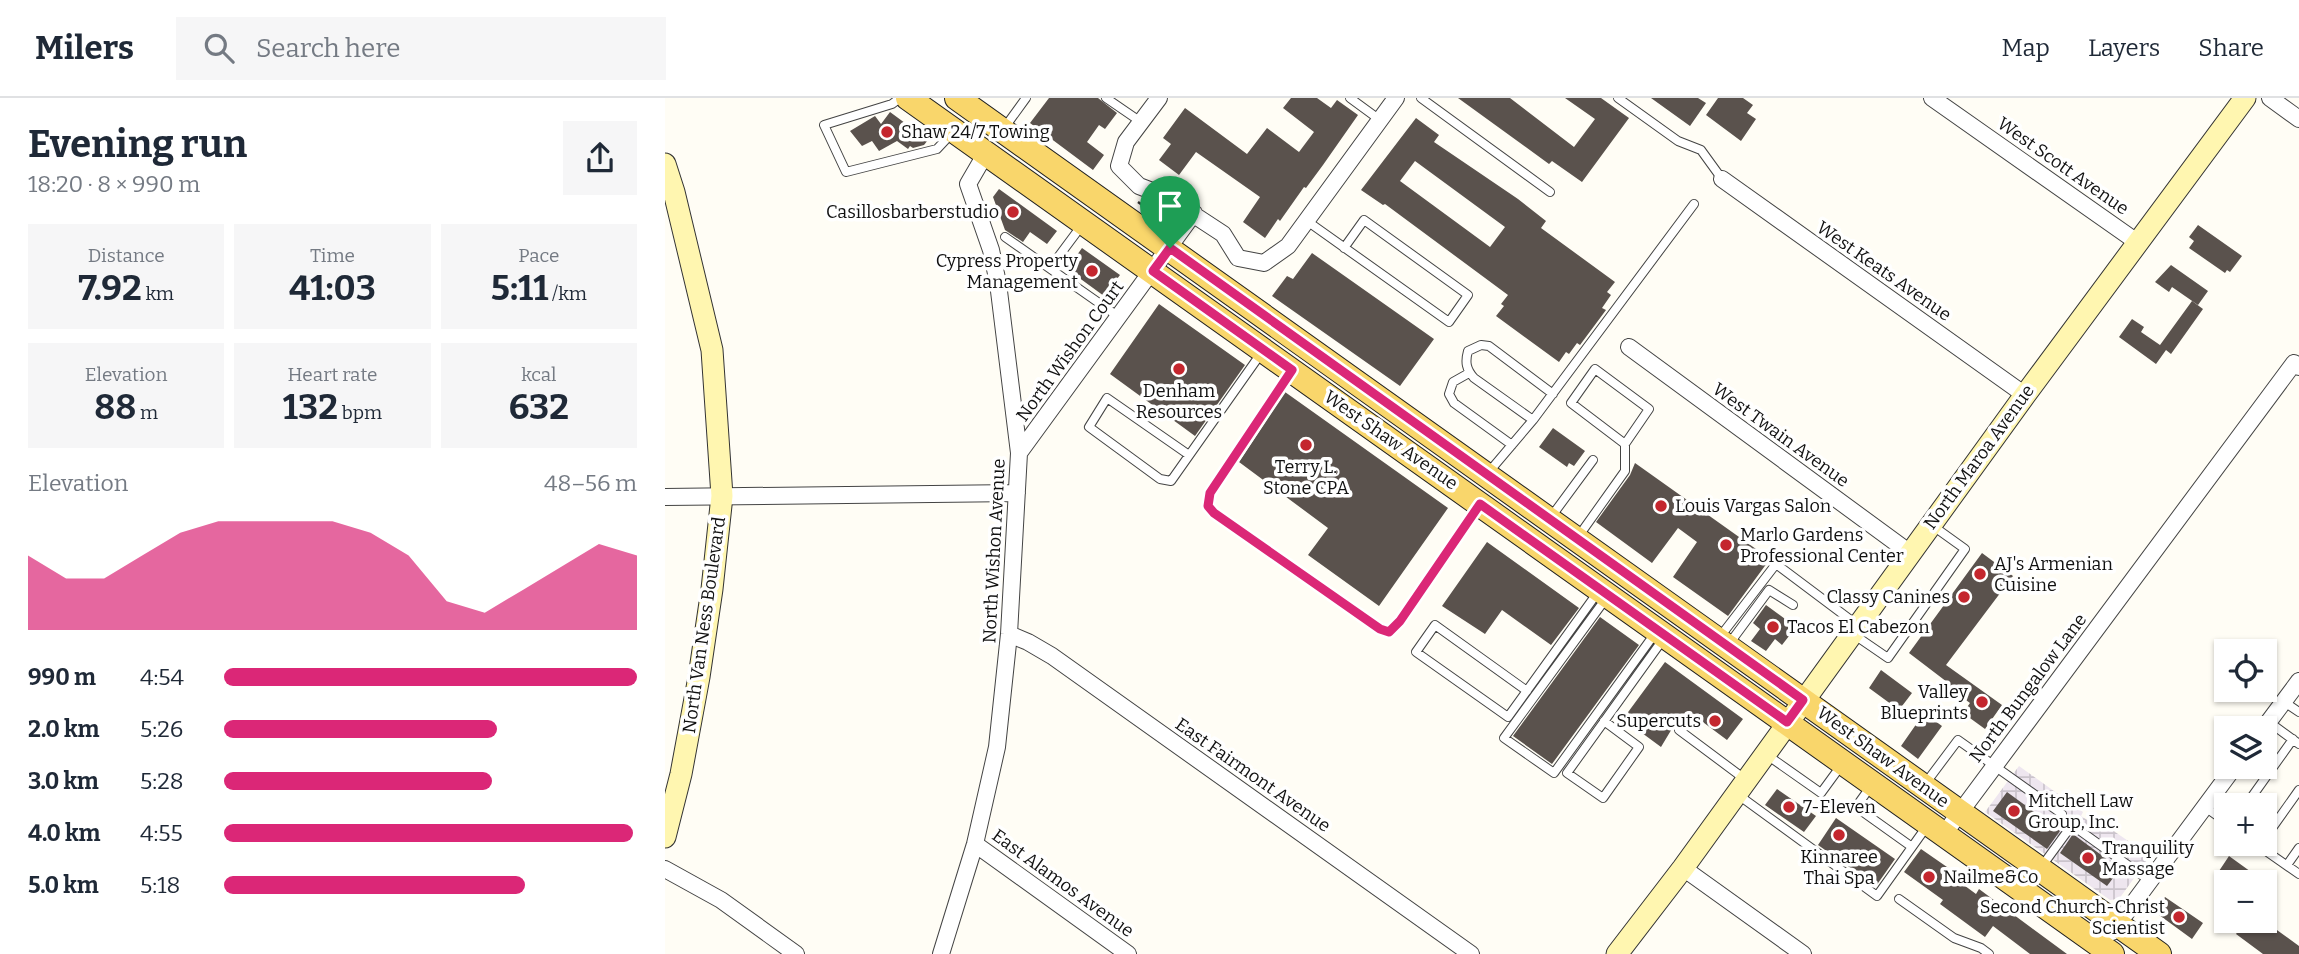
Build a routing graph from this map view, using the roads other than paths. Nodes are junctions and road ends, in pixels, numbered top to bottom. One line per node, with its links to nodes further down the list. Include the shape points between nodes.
1 (899, 98): 17 (lane, via 824,125 846,173 937,149)
2 (908, 98): 17 (main road, West Shaw Avenue)
3 (957, 98): 18 (main road, West Shaw Avenue)
4 (1026, 98): 18 (lane)
5 (1107, 98): 16 (lane)
6 (1159, 98): 16 (street)
7 (1350, 98): 15 (lane)
8 (1396, 98): 15 (street)
9 (1421, 98): 22 (lane)
10 (1618, 98): 21 (lane, via 1678,141 1701,150)
11 (1932, 98): 28 (street, West Scott Avenue)
12 (2245, 98): 28 (main road, North Maroa Avenue)
13 (2270, 98): 14 (street)
14 (2299, 119)
15 (1380, 120): 25 (street)
16 (1141, 122): 24 (street, via 1126,142 1119,166 1139,186)
17 (954, 130): 19 (main road, West Shaw Avenue)
18 (1002, 130): 29 (main road, West Shaw Avenue)
19 (986, 153): 26 (main road, West Shaw Avenue); 44 (street, North Wishon Avenue, via 968,184 998,283)
20 (665, 164): 49 (main road, North Van Ness Boulevard, via 712,350)
21 (1722, 179): 40 (street, West Keats Avenue)
22 (1550, 192)
23 (1694, 204): 39 (lane)
24 (1194, 213): 25 (street, via 1223,233 1238,258 1264,263 1288,246); 29 (street)
25 (1307, 221): 30 (lane)
26 (1084, 223): 31 (lane); 32 (main road, West Shaw Avenue)
27 (1005, 237): 31 (lane)
28 (2137, 242): 40 (main road, North Maroa Avenue)
29 (1170, 248): 32 (street); 47 (main road, West Shaw Avenue)
30 (1344, 248): 30 (lane, via 1449,323 1468,295 1364,220)
31 (1050, 268): 33 (lane)
32 (1153, 271): 33 (street, North Wishon Court); 35 (main road, West Shaw Avenue)
33 (1119, 317): 44 (street, North Wishon Court)
34 (1629, 347): 55 (street, West Twain Avenue)
35 (1263, 350): 37 (main road, West Shaw Avenue); 45 (lane)
36 (2296, 365): 75 (street, North Bungalow Lane)
37 (1292, 370): 51 (main road, West Shaw Avenue); 51 (lane, via 1210,493 1208,506 1225,521 1389,632)
38 (1469, 373): 39 (lane, via 1468,351 1489,346); 41 (lane); 43 (lane, via 1453,382 1449,394 1454,403)
39 (1553, 394): 41 (lane)
40 (2025, 395): 53 (main road, North Maroa Avenue)
41 (1533, 420): 43 (lane)
42 (1625, 444): 42 (lane, via 1649,409 1595,369 1571,403); 54 (lane, via 1625,471)
43 (1512, 445): 47 (lane)
44 (1019, 453): 48 (street, North Wishon Avenue)
45 (1189, 455): 45 (lane, via 1171,481 1160,479 1089,427 1107,398)
46 (1593, 460): 52 (lane)
47 (1486, 475): 52 (main road, West Shaw Avenue)
48 (1017, 493): 49 (street); 60 (street, North Wishon Avenue)
49 (722, 496): 50 (street); 88 (main road, North Van Ness Boulevard, via 699,677)
50 (665, 497)
51 (1480, 504): 56 (main road, West Shaw Avenue)
52 (1549, 520): 54 (main road, West Shaw Avenue)
53 (1931, 525): 55 (main road, North Maroa Avenue); 58 (lane, via 1965,550 1888,658)
54 (1576, 539): 61 (main road, West Shaw Avenue)
55 (1910, 553): 58 (main road, North Maroa Avenue)
56 (1604, 592): 59 (main road, West Shaw Avenue); 59 (lane, via 1504,738 1554,773); 63 (lane)
57 (1793, 605): 61 (lane, via 1769,590)
58 (1855, 629): 61 (lane, via 1776,564); 64 (main road, North Maroa Avenue)
59 (1662, 633): 68 (lane); 69 (main road, West Shaw Avenue)
60 (1009, 634): 89 (street, North Wishon Avenue, via 997,747); 105 (street, East Fairmont Avenue, via 1052,656)
61 (1722, 643): 64 (main road, West Shaw Avenue)
62 (2299, 681): 65 (street)
63 (1527, 691): 63 (lane, via 1508,717 1416,652 1435,625)
64 (1803, 700): 69 (main road, North Maroa Avenue); 78 (main road, West Shaw Avenue)
65 (2283, 701): 66 (lane); 67 (street)
66 (2299, 712)
67 (2272, 716)
68 (1604, 721): 68 (lane, via 1567,773 1603,798 1639,747)
69 (1787, 722): 73 (main road, North Maroa Avenue); 74 (main road, West Shaw Avenue)
70 (1679, 730): 79 (lane)
71 (2277, 731): 72 (lane)
72 (2296, 741): 81 (lane)
73 (1765, 753): 74 (lane, via 1821,793); 79 (main road, North Maroa Avenue)
74 (1843, 763): 77 (main road, West Shaw Avenue)
75 (1994, 766): 78 (lane, via 1958,740); 83 (street, North Bungalow Lane); 85 (lane)
76 (2225, 779): 82 (street)
77 (1873, 783): 87 (main road, West Shaw Avenue); 90 (lane, via 1856,807)
78 (1923, 786): 83 (main road, West Shaw Avenue)
79 (1741, 787): 90 (lane, via 1877,896); 94 (main road, North Maroa Avenue)
80 (2299, 790): 86 (lane)
81 (2255, 793)
82 (2205, 807): 84 (lane); 98 (street)
83 (1959, 812): 87 (street, North Bungalow Lane); 96 (main road, West Shaw Avenue)
84 (2214, 813)
85 (2062, 814)
86 (2277, 820)
87 (1936, 829): 90 (lane); 101 (main road, West Shaw Avenue)
88 (665, 837)
89 (975, 844): 103 (street, North Wishon Avenue); 104 (street, East Alamos Avenue)
90 (1912, 847)
91 (2299, 848): 93 (lane)
92 (2276, 856): 93 (lane)
93 (2287, 865): 97 (lane)
94 (1683, 868): 106 (main road, North Maroa Avenue); 107 (street)
95 (665, 869): 102 (street, via 720,900)
96 (2039, 869): 98 (lane, via 2072,825); 100 (main road, West Shaw Avenue)
97 (2299, 874)
98 (2150, 881): 100 (street)
99 (1899, 899): 108 (lane, via 1954,938)
100 (2117, 925): 101 (street); 109 (main road, West Shaw Avenue)
101 (2103, 951)
102 (796, 954)
103 (941, 954)
104 (1128, 954)
105 (1471, 954)
106 (1617, 954)
107 (1803, 954)
108 (1989, 954)
109 (2159, 954)

